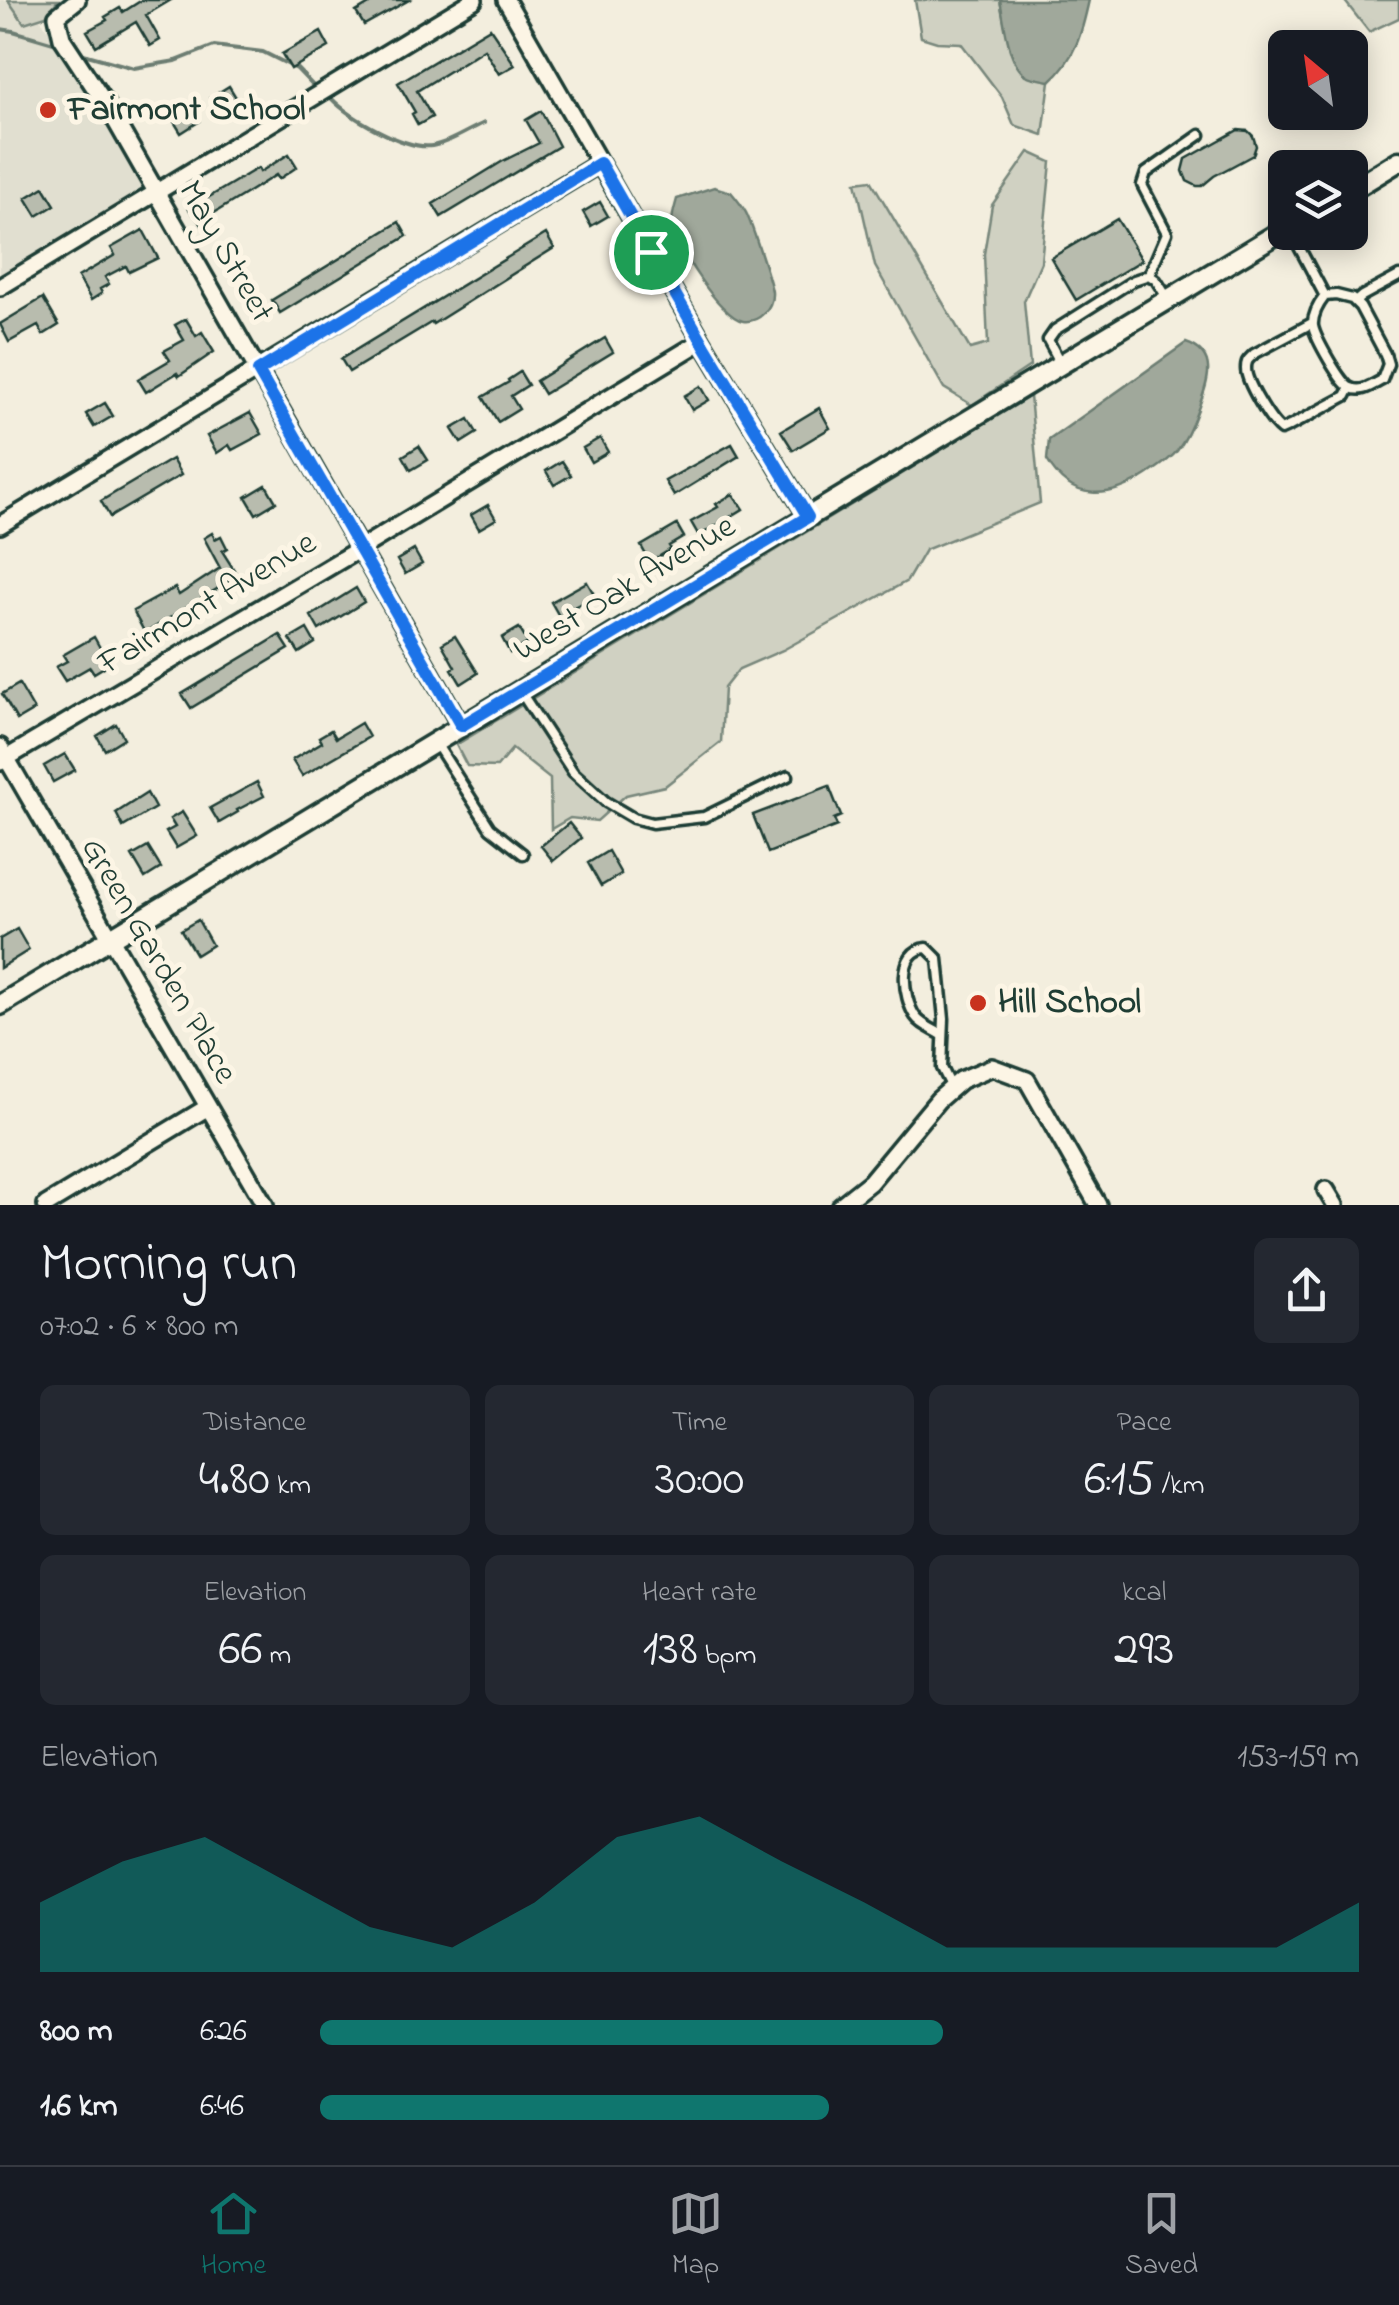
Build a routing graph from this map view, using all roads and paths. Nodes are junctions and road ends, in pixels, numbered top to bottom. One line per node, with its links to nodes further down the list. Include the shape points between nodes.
1 (77, 0): 8 (street, May Street, via 56,16 62,38)
2 (474, 0): 8 (street)
3 (506, 0): 6 (street)
4 (1200, 135): 11 (lane, via 1146,173 1142,185 1167,233)
5 (1399, 161): 7 (street)
6 (600, 163): 18 (street); 22 (street)
7 (1368, 180)
8 (157, 194): 13 (street); 22 (street, May Street)
9 (1268, 242): 15 (street, West Oak Avenue)
10 (1299, 250): 14 (lane)
11 (1149, 275): 15 (lane); 20 (lane, via 1054,330 1048,340)
12 (1399, 276): 16 (lane)
13 (0, 287)
14 (1324, 296): 16 (lane); 17 (lane)
15 (1168, 299): 20 (street, West Oak Avenue)
16 (1355, 302): 19 (lane)
17 (1312, 322): 23 (lane); 23 (lane, via 1247,361 1245,372 1272,423 1281,430 1290,426)
18 (702, 341): 24 (street); 26 (street, Fairmont Avenue)
19 (1388, 364): 21 (lane); 23 (lane, via 1382,380 1363,390)
20 (1061, 365): 24 (street, West Oak Avenue)
21 (1399, 365)
22 (258, 371): 25 (street); 26 (street, May Street)
23 (1350, 388)
24 (808, 517): 27 (street, West Oak Avenue)
25 (0, 525)
26 (361, 548): 28 (street, May Street); 30 (street, Fairmont Avenue)
27 (520, 691): 28 (street, West Oak Avenue); 31 (lane, via 572,772 633,818 704,818)
28 (461, 726): 29 (street, West Oak Avenue)
29 (435, 742): 32 (lane, via 490,828); 33 (street, West Oak Avenue)
30 (2, 755): 33 (street, Green Garden Place)
31 (788, 776)
32 (523, 854)
33 (110, 938): 34 (street, West Oak Avenue); 37 (street, Green Garden Place)
34 (0, 1005)
35 (942, 1034): 35 (lane, via 938,959 919,948 906,962 909,1000 919,1022); 36 (lane, via 942,1068)
36 (952, 1088): 41 (street, via 870,1182); 42 (street, via 992,1068 1027,1080)
37 (208, 1107): 39 (street); 40 (street, Green Garden Place)
38 (1326, 1190): 43 (street)
39 (46, 1205)
40 (265, 1205)
41 (841, 1205)
42 (1098, 1205)
43 (1335, 1205)

